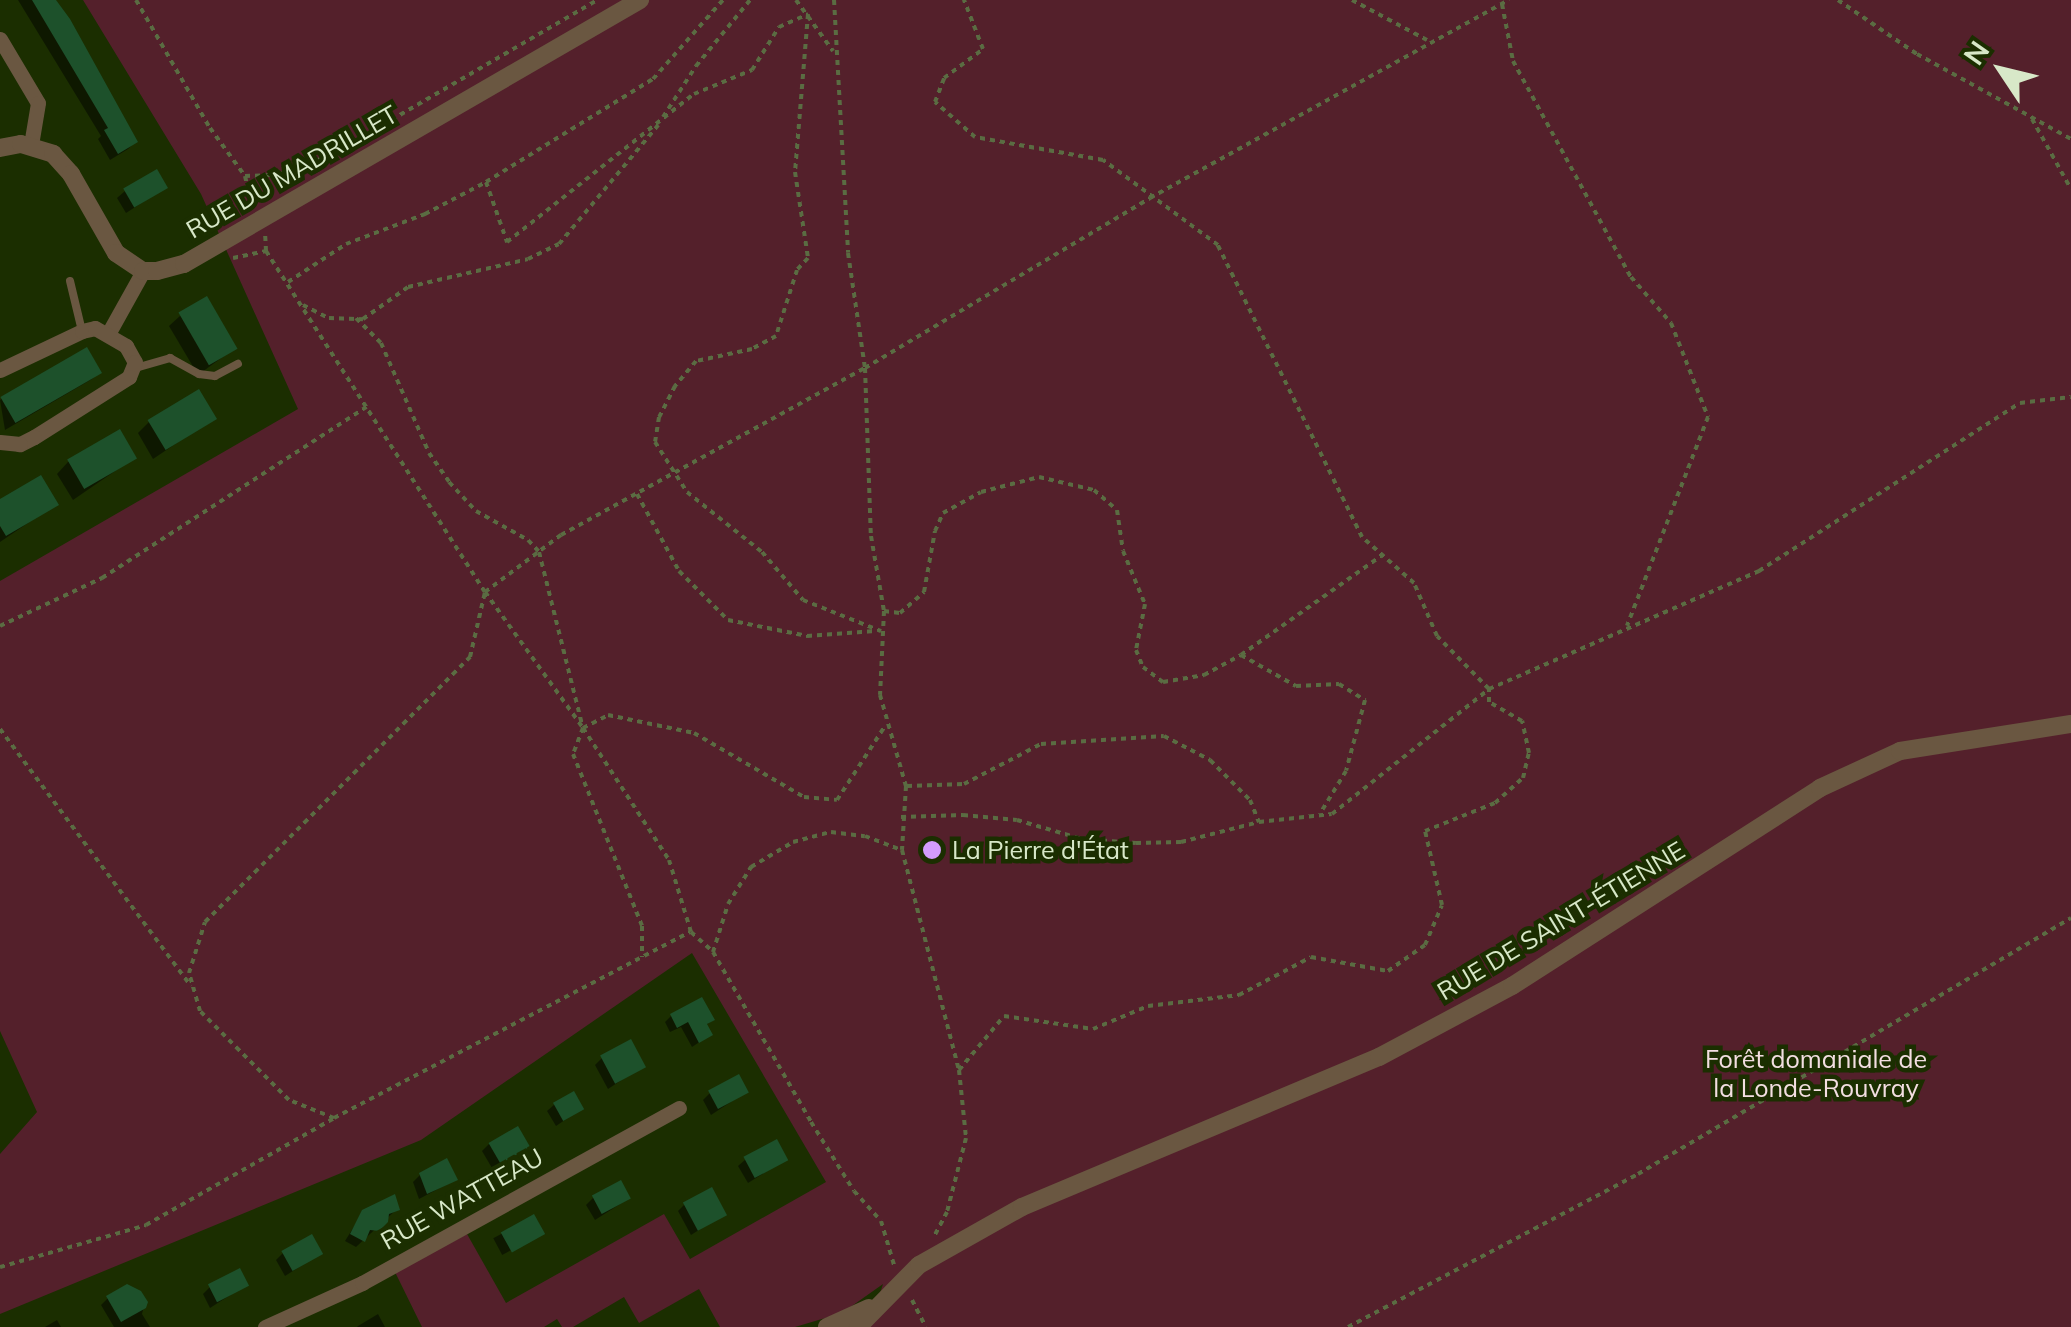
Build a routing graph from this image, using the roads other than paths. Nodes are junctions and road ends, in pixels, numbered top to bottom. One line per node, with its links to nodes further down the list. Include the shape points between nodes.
1 (640, 0): 5 (street, RUE DU MADRILLET, via 184,264)
2 (0, 39): 3 (street, via 38,103)
3 (32, 145): 4 (street); 5 (street, via 63,162 116,253)
4 (0, 148)
5 (143, 271): 8 (street)
6 (70, 280): 7 (lane)
7 (82, 330): 8 (street); 11 (street)
8 (108, 334): 10 (street, via 126,346)
9 (238, 364): 10 (lane, via 214,376 170,358)
10 (132, 369): 12 (street, via 130,377 34,437)
11 (0, 370)
12 (0, 444)
13 (2071, 724): 15 (street, RUE DE SAINT-ÉTIENNE, via 1900,751 1820,788 1512,986 1379,1057 1022,1207 919,1264)
14 (679, 1108): 16 (street, RUE WATTEAU, via 362,1283)
15 (878, 1304): 17 (street); 18 (street)
16 (264, 1327)
17 (827, 1327)
18 (858, 1327)

